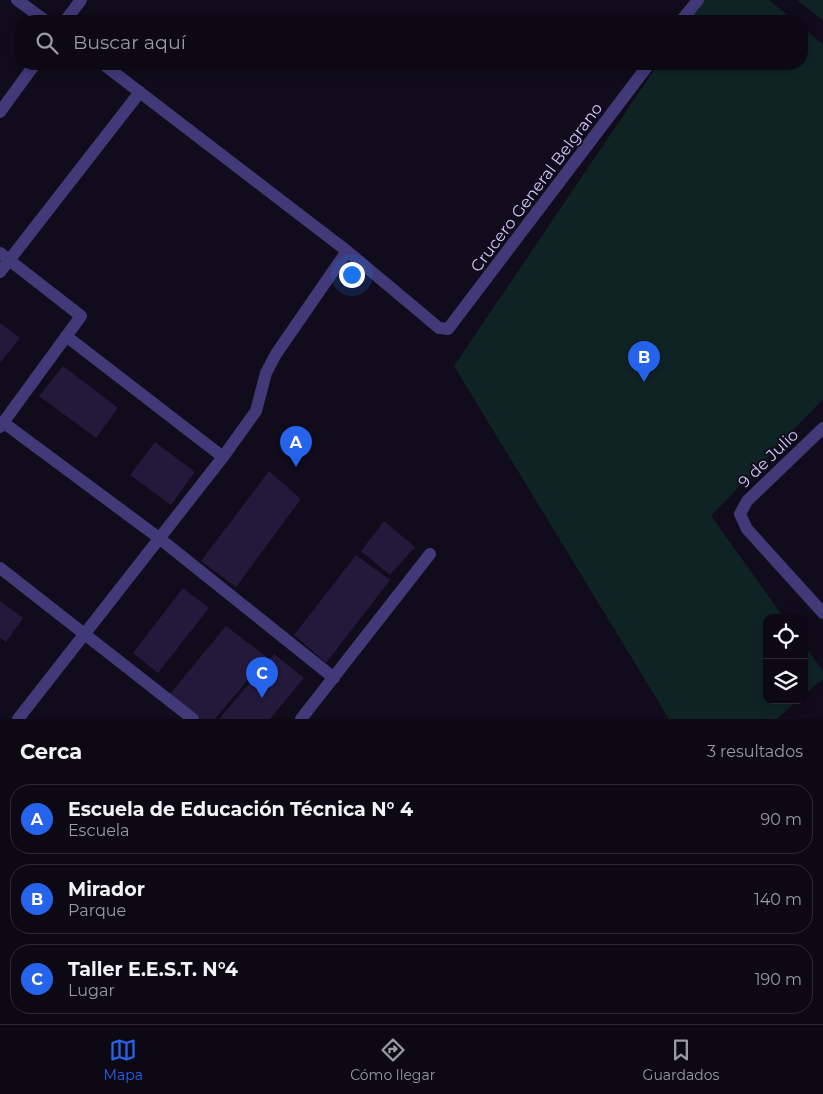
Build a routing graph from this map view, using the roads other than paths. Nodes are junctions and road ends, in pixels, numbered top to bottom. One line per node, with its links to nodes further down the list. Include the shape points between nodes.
1 (18, 0): 4 (street)
2 (81, 0): 5 (street)
3 (698, 0): 6 (street)
4 (38, 15)
5 (70, 15)
6 (686, 15)
7 (31, 70): 11 (street)
8 (111, 70): 10 (street)
9 (644, 70): 12 (street, Crucero General Belgrano, via 448,329 438,328)
10 (140, 92): 12 (street); 13 (street)
11 (0, 112)
12 (347, 252): 18 (street, via 276,354 266,373 256,411)
13 (5, 257): 14 (street); 15 (street, via 81,316)
14 (0, 272)
15 (66, 336): 16 (street); 18 (street)
16 (2, 425): 19 (street)
17 (823, 428): 22 (street, 9 de Julio, via 746,501 740,514 747,529)
18 (223, 456): 19 (street)
19 (159, 538): 23 (street); 24 (street)
20 (430, 554): 24 (street)
21 (0, 568): 23 (street)
22 (823, 612)
23 (85, 634): 25 (street); 26 (street)
24 (334, 678): 27 (street)
25 (18, 719)
26 (193, 719)
27 (302, 719)

